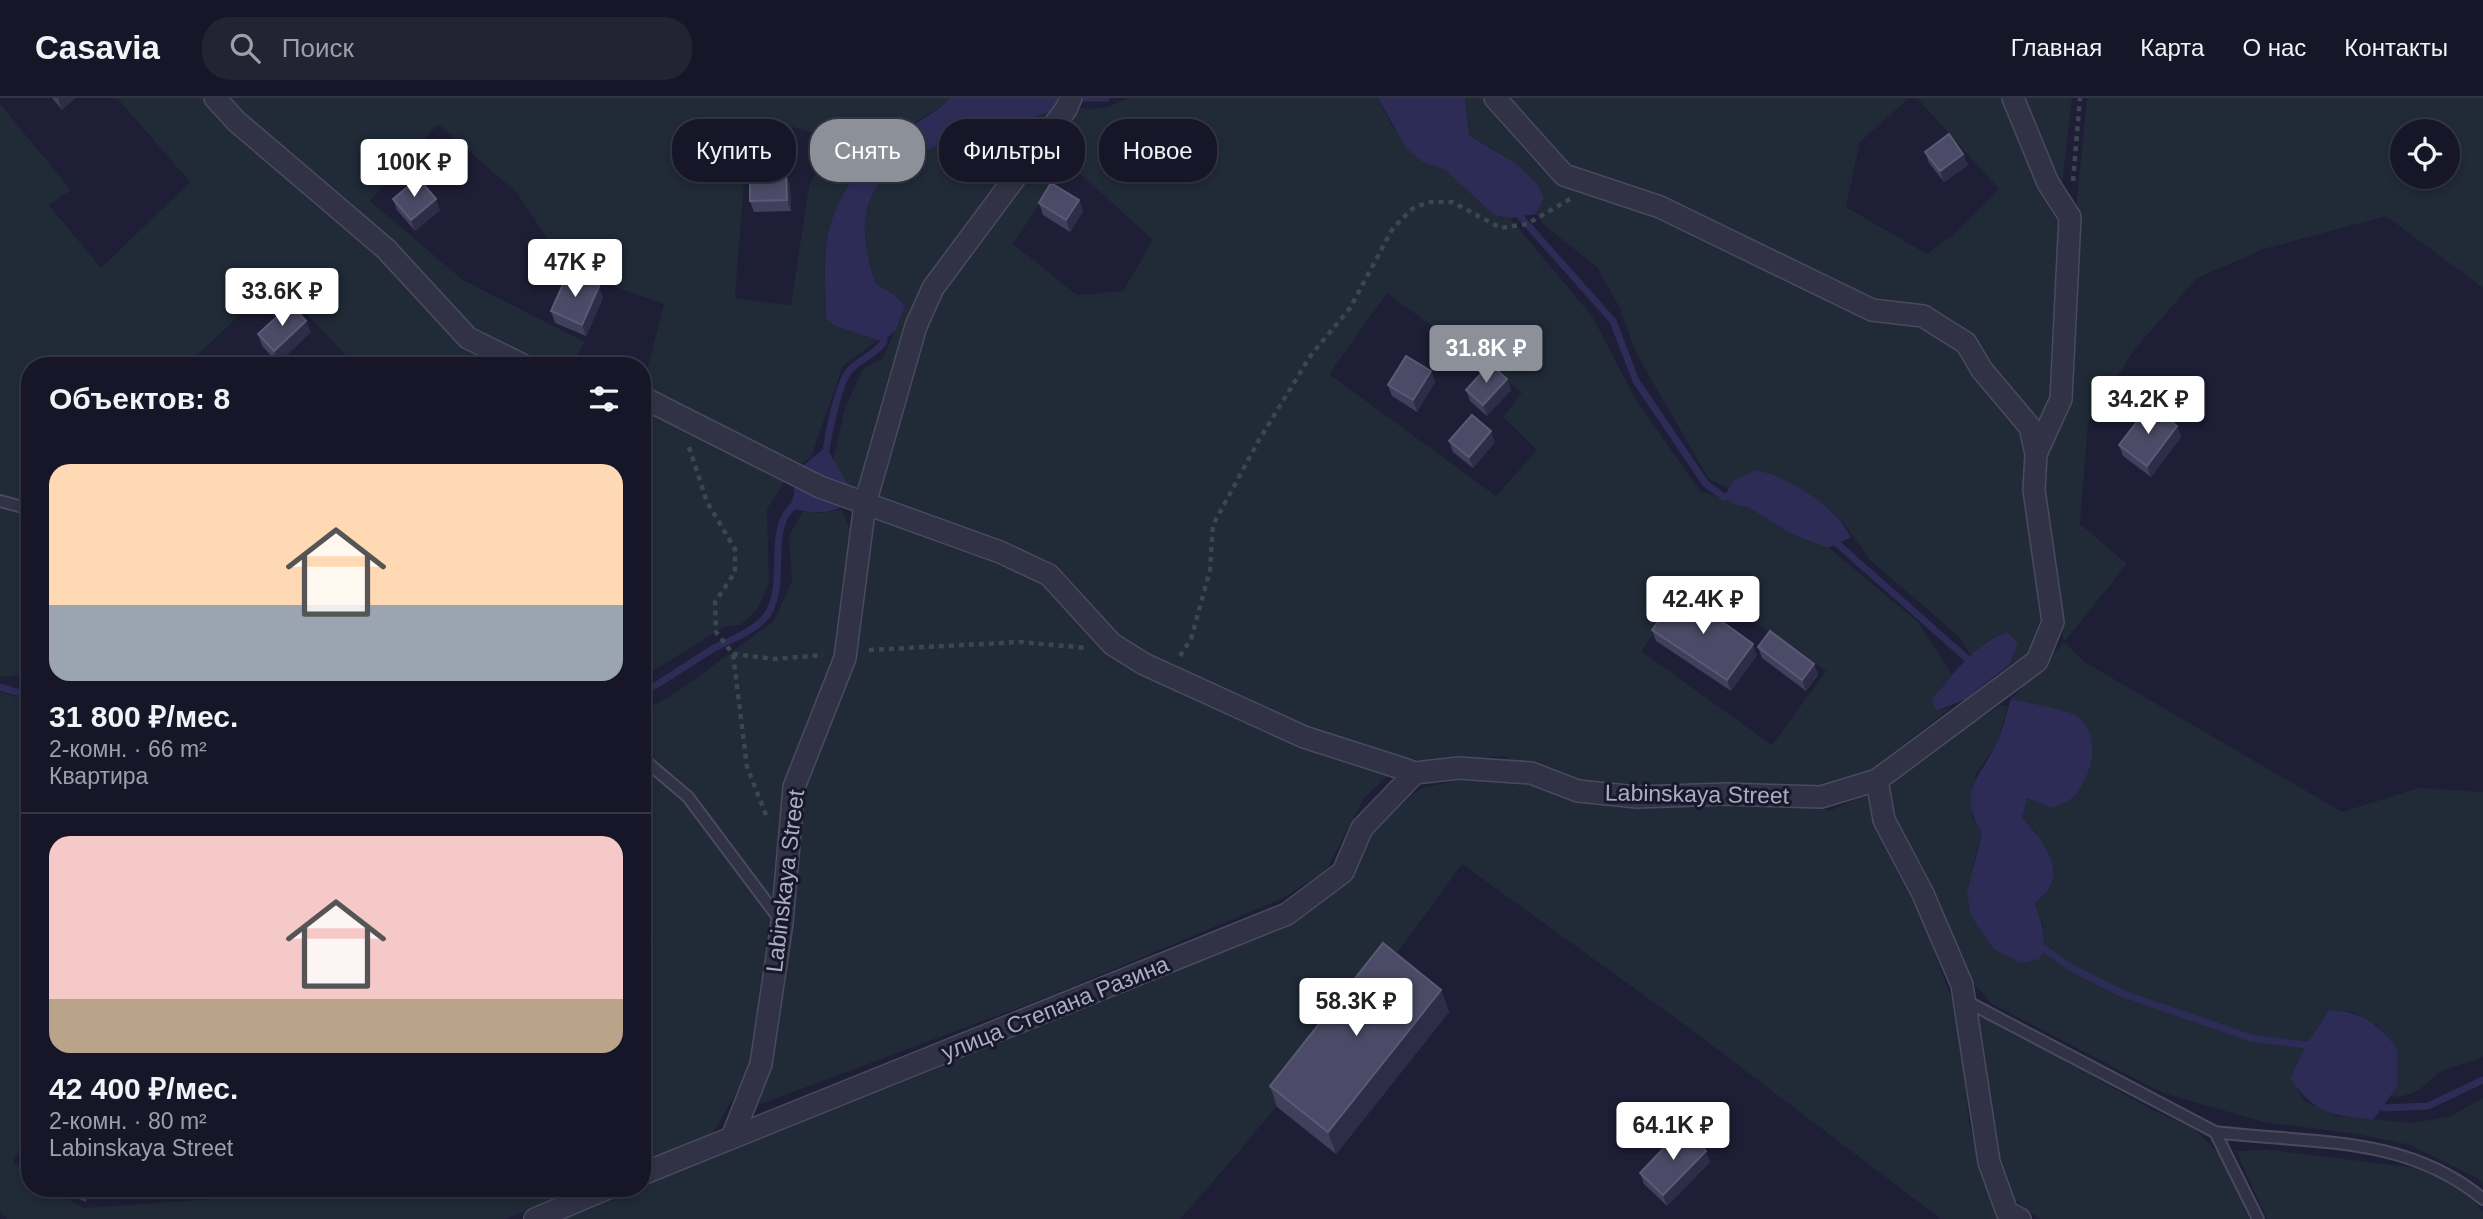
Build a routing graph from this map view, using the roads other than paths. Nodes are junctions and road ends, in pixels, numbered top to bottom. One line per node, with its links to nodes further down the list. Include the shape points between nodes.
1 (215, 98): 5 (street, via 386,249 468,338)
2 (1071, 98): 9 (street, Labinskaya Street, via 933,288 916,326)
3 (1495, 98): 7 (street, via 1564,176 1660,206 1872,310 1923,316 1966,343 1982,370 2030,427)
4 (2013, 98): 7 (street, via 2048,183 2070,216 2061,399)
5 (507, 357)
6 (651, 402): 9 (street, Labinskaya Street, via 821,487)
7 (2036, 454): 13 (street, Labinskaya Street, via 2034,489 2053,622 2037,661)
8 (0, 501): 10 (lane)
9 (865, 504): 12 (street, Labinskaya Street, via 1000,552 1049,575 1112,644 1144,664 1304,737); 14 (street, Labinskaya Street, via 845,658 794,787)
10 (21, 507)
11 (651, 766): 14 (lane, via 688,797)
12 (1415, 773): 13 (street, Labinskaya Street, via 1459,768 1531,773 1578,790 1637,797 1821,797); 17 (street, улица Степана Разина, via 1362,828 1343,873 1287,914)
13 (1877, 779): 15 (street, via 1884,820 1923,894 1962,985)
14 (782, 923): 17 (street, Labinskaya Street, via 761,1064)
15 (1964, 1000): 16 (lane); 22 (street, via 1989,1162 2007,1212)
16 (2215, 1132): 20 (lane, via 2318,1139 2409,1156 2457,1178); 23 (lane)
17 (733, 1135): 18 (street, улица Степана Разина)
18 (651, 1170)
19 (587, 1197): 21 (street)
20 (2483, 1199)
21 (535, 1219)
22 (2020, 1219)
23 (2258, 1219)

